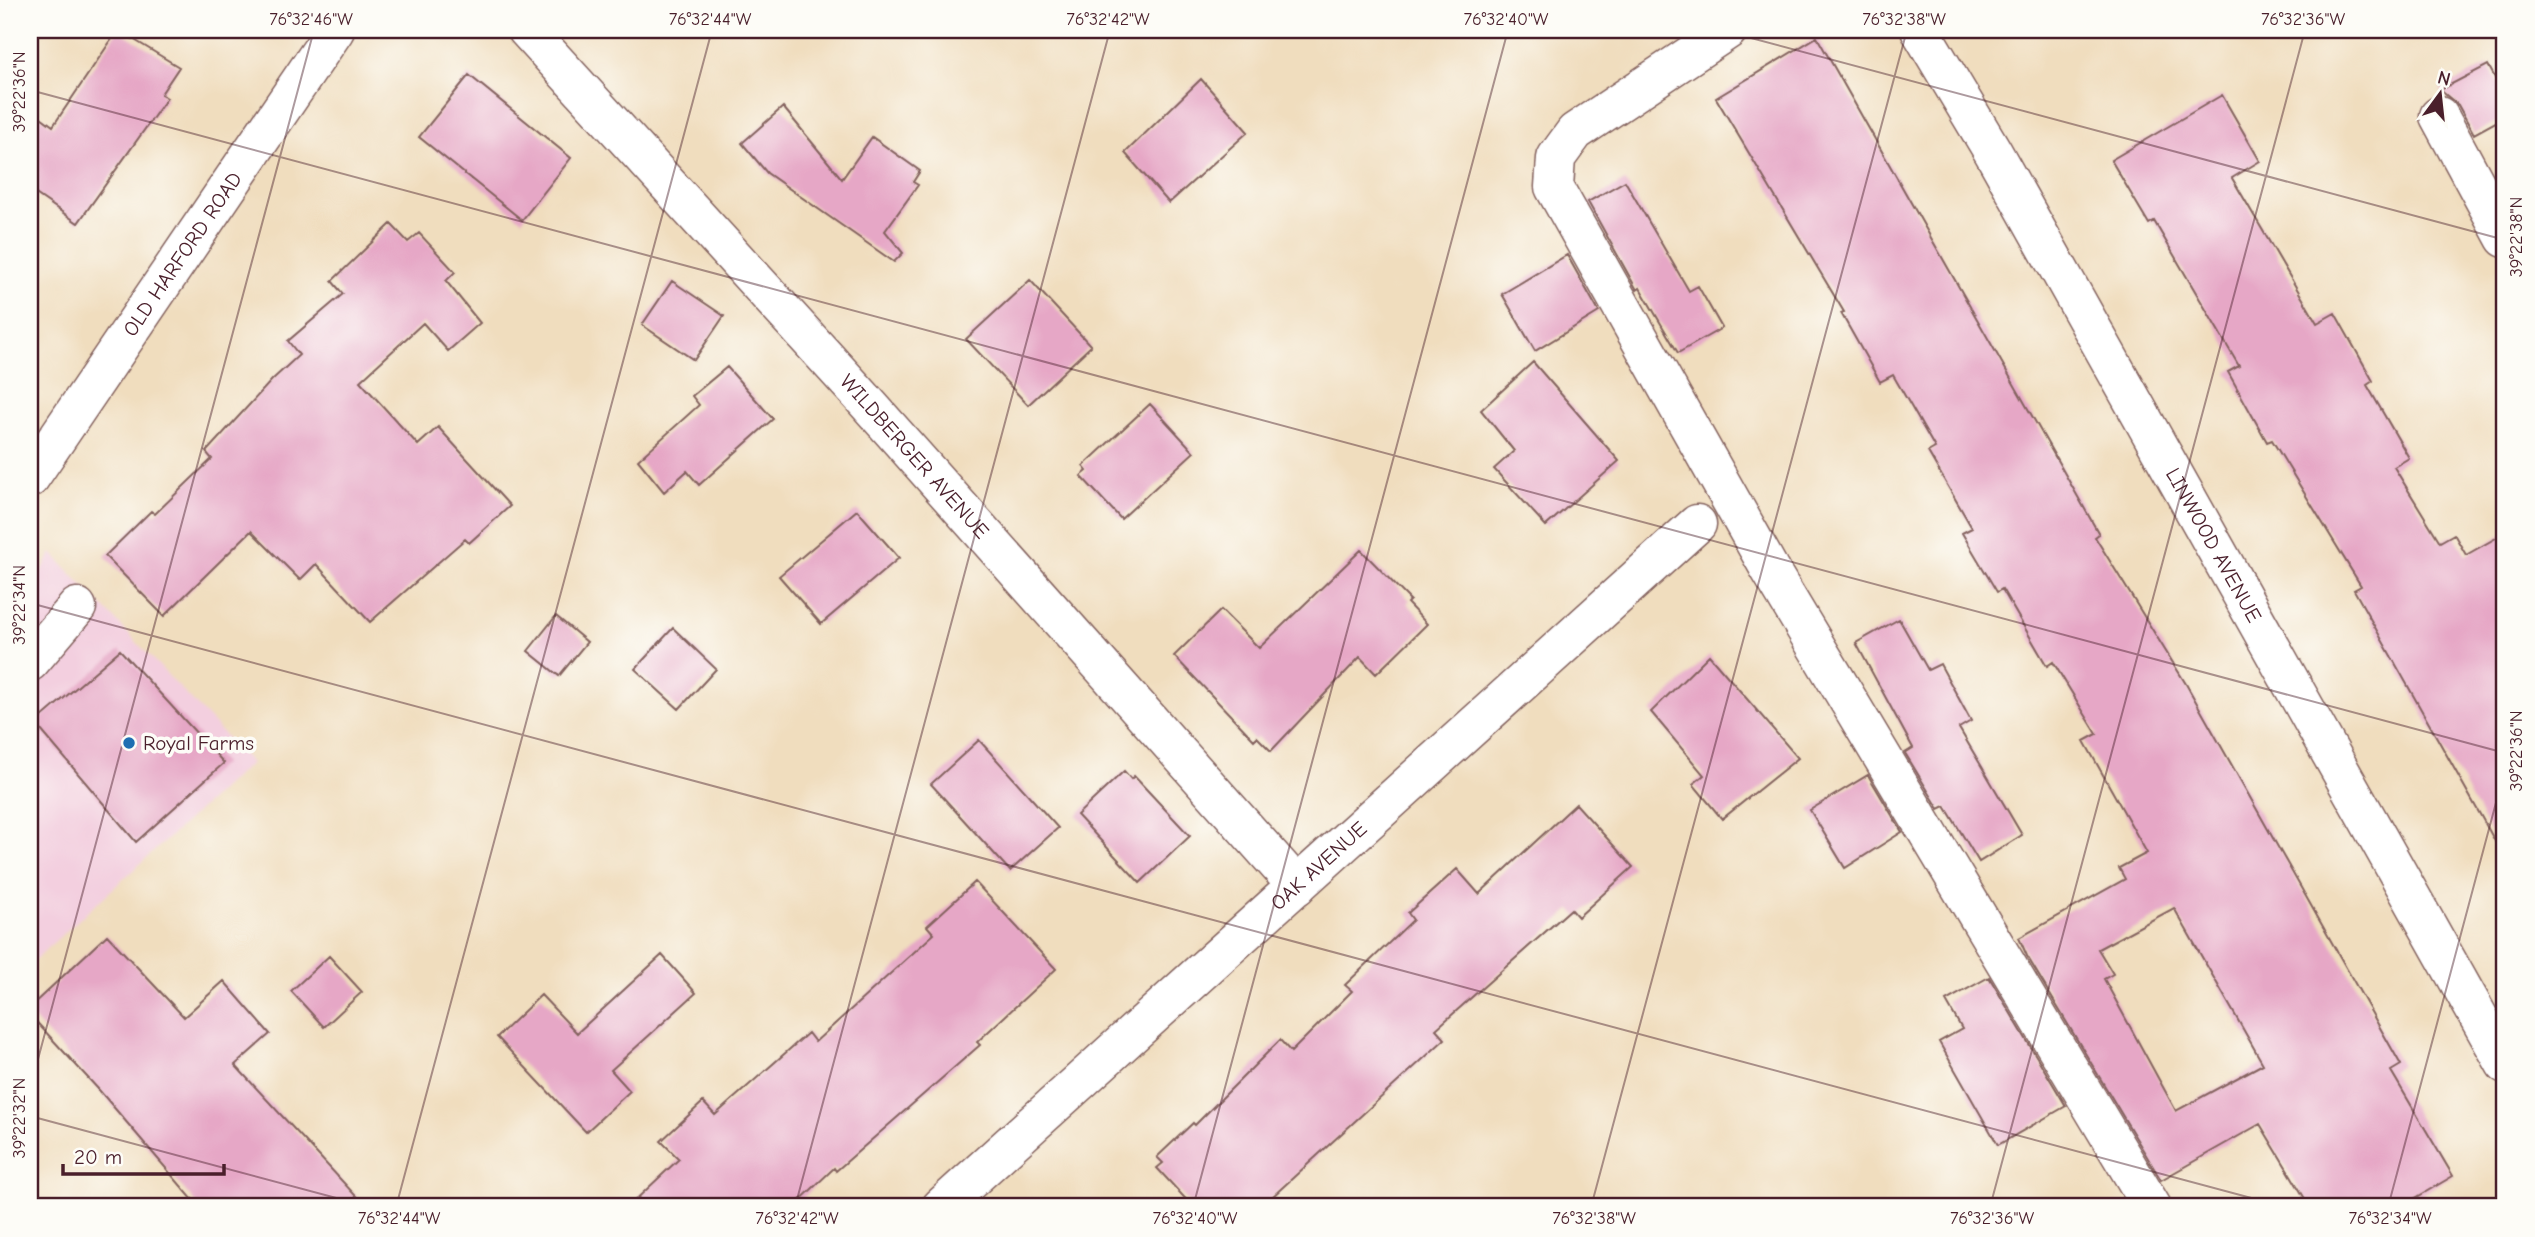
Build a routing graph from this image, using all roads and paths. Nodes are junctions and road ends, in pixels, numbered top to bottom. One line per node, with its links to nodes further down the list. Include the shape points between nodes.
1 (335, 30): 7 (street, OLD HARFORD ROAD)
2 (527, 30): 11 (street, WILDBERGER AVENUE, via 862,396)
3 (1728, 30): 14 (street, via 1575,132 1556,158 1554,187 1769,568)
4 (1920, 30): 12 (street, LINWOOD AVENUE)
5 (2439, 116): 6 (street)
6 (2505, 238)
7 (30, 478)
8 (1697, 524): 11 (street, OAK AVENUE)
9 (77, 607): 10 (street)
10 (30, 663)
11 (1297, 886): 13 (street, OAK AVENUE)
12 (2505, 1064)
13 (940, 1207)
14 (2152, 1207)

